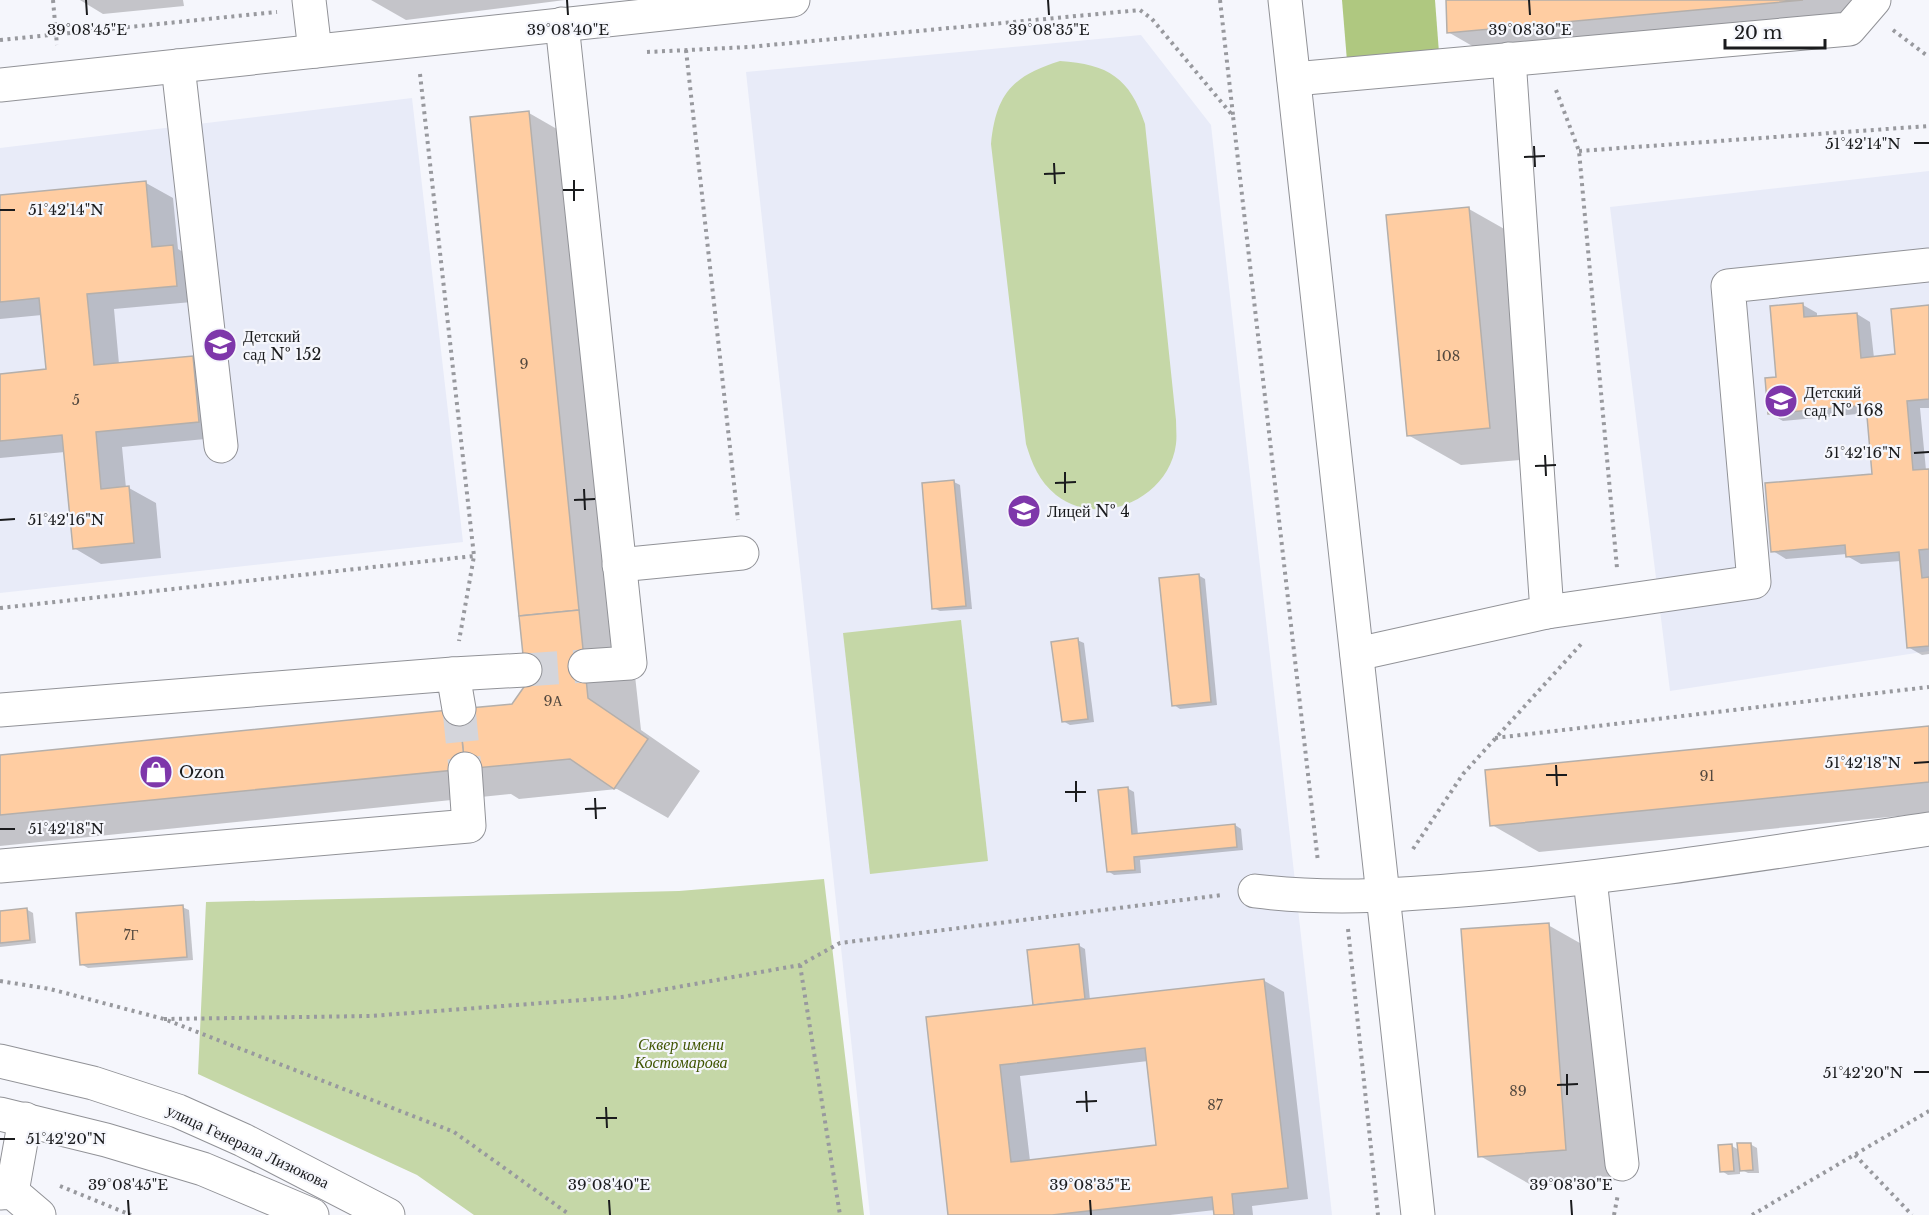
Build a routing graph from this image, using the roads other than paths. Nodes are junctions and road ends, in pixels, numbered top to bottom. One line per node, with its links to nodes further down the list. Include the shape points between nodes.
1 (794, 0): 5 (street)
2 (1285, 0): 10 (street)
3 (310, 4): 7 (street)
4 (1870, 5): 8 (street, via 1849,29)
5 (640, 8): 6 (street)
6 (562, 24): 7 (street); 15 (street)
7 (315, 51): 9 (street)
8 (1509, 59): 10 (street); 16 (street)
9 (178, 66): 11 (street); 13 (street)
10 (1294, 79): 17 (street)
11 (0, 85)
12 (1929, 265): 16 (street, via 1728,286 1754,582)
13 (221, 446)
14 (742, 553): 15 (street)
15 (619, 565): 18 (street, via 630,663)
16 (1547, 612): 17 (street)
17 (1357, 654): 28 (street)
18 (585, 666)
19 (525, 670): 20 (street)
20 (453, 674): 21 (street); 22 (street)
21 (459, 709)
22 (0, 710)
23 (465, 769): 25 (street, via 469,826)
24 (1929, 829): 26 (street)
25 (0, 866)
26 (1590, 879): 28 (street); 31 (street)
27 (1255, 891): 28 (street, via 1298,896)
28 (1383, 895): 36 (street)
29 (0, 1061): 35 (street, улица Генерала Лизюкова, via 93,1083 178,1111)
30 (13, 1117): 32 (street); 34 (street, via 203,1169)
31 (1622, 1164)
32 (10, 1184): 33 (street)
33 (39, 1215)
34 (312, 1215)
35 (388, 1215)
36 (1418, 1215)

